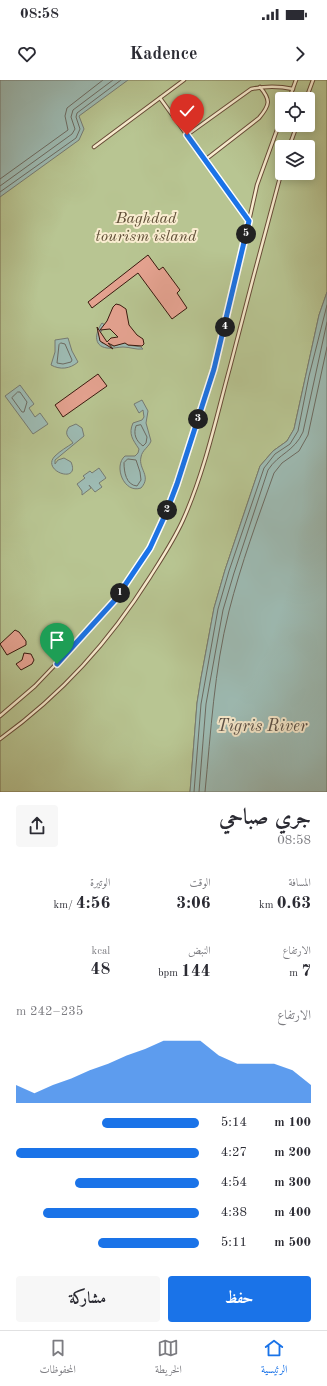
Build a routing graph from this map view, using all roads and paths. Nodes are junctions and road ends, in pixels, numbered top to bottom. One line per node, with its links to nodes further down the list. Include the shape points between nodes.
1 (184, 80): 8 (lane)
2 (296, 80): 5 (lane)
3 (313, 80): 7 (lane)
4 (260, 87): 5 (lane, via 282,86); 10 (lane, via 251,89); 12 (lane, via 268,96 268,105 260,118)
5 (293, 89): 6 (lane)
6 (292, 92)
7 (309, 92)
8 (160, 98): 10 (lane); 11 (lane)
9 (276, 132): 14 (lane, via 263,167)
10 (187, 135): 12 (lane)
11 (94, 147)
12 (205, 160): 14 (lane)
13 (279, 180): 16 (lane, via 208,449 183,520 142,590 86,664 66,685)
14 (249, 221): 15 (lane, via 214,369 177,484 150,548 115,600 98,620 35,686)
15 (0, 716)
16 (0, 739)

